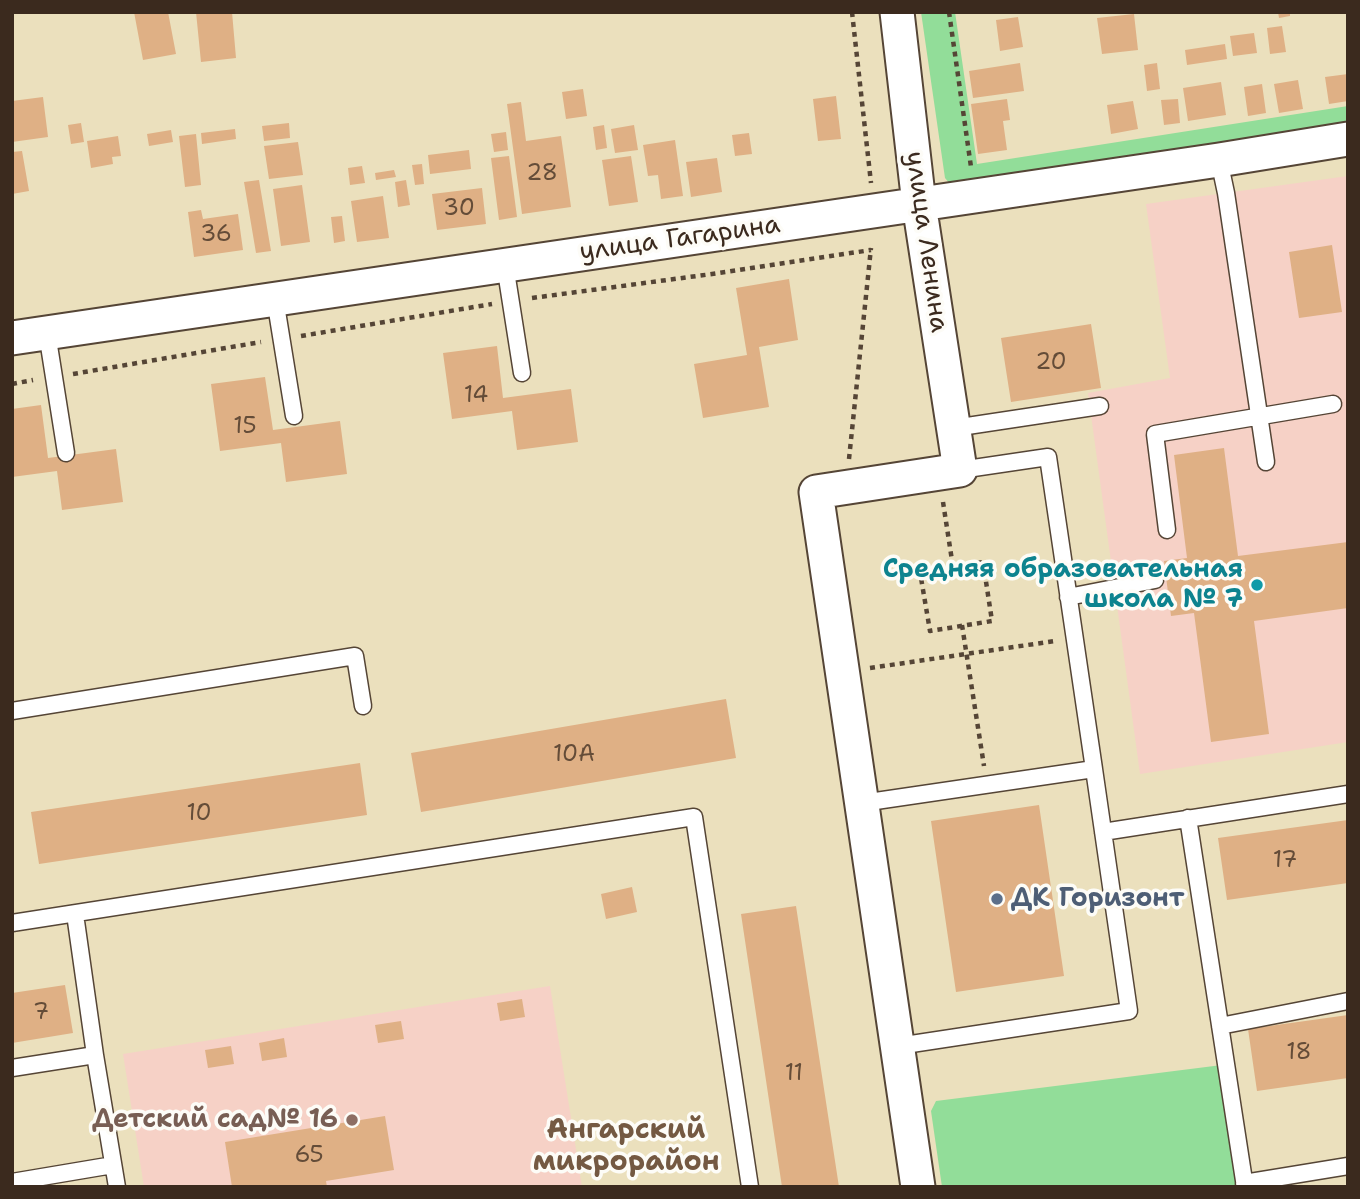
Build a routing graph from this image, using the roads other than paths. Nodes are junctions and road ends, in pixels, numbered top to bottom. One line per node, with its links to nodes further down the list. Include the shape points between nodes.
1 (897, 12): 4 (street, улица Ленина)
2 (1348, 139): 3 (street, улица Гагарина)
3 (1219, 160): 4 (street, улица Гагарина); 13 (lane)
4 (919, 204): 5 (street, улица Гагарина); 14 (street, улица Ленина)
5 (505, 265): 6 (street, улица Гагарина); 9 (lane)
6 (275, 299): 7 (street, улица Гагарина); 12 (lane)
7 (47, 333): 8 (street, улица Гагарина); 15 (lane)
8 (12, 338)
9 (522, 373)
10 (1333, 404): 13 (lane)
11 (1100, 406): 14 (lane)
12 (294, 416)
13 (1259, 417): 16 (lane); 18 (lane, via 1155,434)
14 (954, 428): 17 (street, улица Ленина)
15 (66, 453)
16 (1266, 462)
17 (949, 472): 20 (lane, via 1048,457); 25 (street, via 816,492)
18 (1167, 530)
19 (1155, 580): 20 (lane)
20 (1068, 597): 23 (lane)
21 (363, 706): 22 (lane, via 355,656)
22 (12, 711)
23 (1094, 769): 25 (lane); 27 (lane)
24 (1348, 794): 26 (lane)
25 (862, 803): 32 (street)
26 (1188, 818): 27 (lane); 31 (lane)
27 (1103, 832): 32 (lane, via 1129,1011)
28 (75, 914): 29 (lane); 33 (lane); 40 (lane, via 694,817)
29 (12, 923)
30 (1348, 1002): 31 (lane)
31 (1220, 1026): 38 (lane)
32 (898, 1046): 41 (street)
33 (95, 1055): 34 (lane); 35 (lane)
34 (12, 1068)
35 (113, 1165): 37 (lane); 39 (lane)
36 (1348, 1166): 38 (lane)
37 (12, 1182)
38 (1245, 1185)
39 (117, 1187)
40 (750, 1187)
41 (918, 1187)

